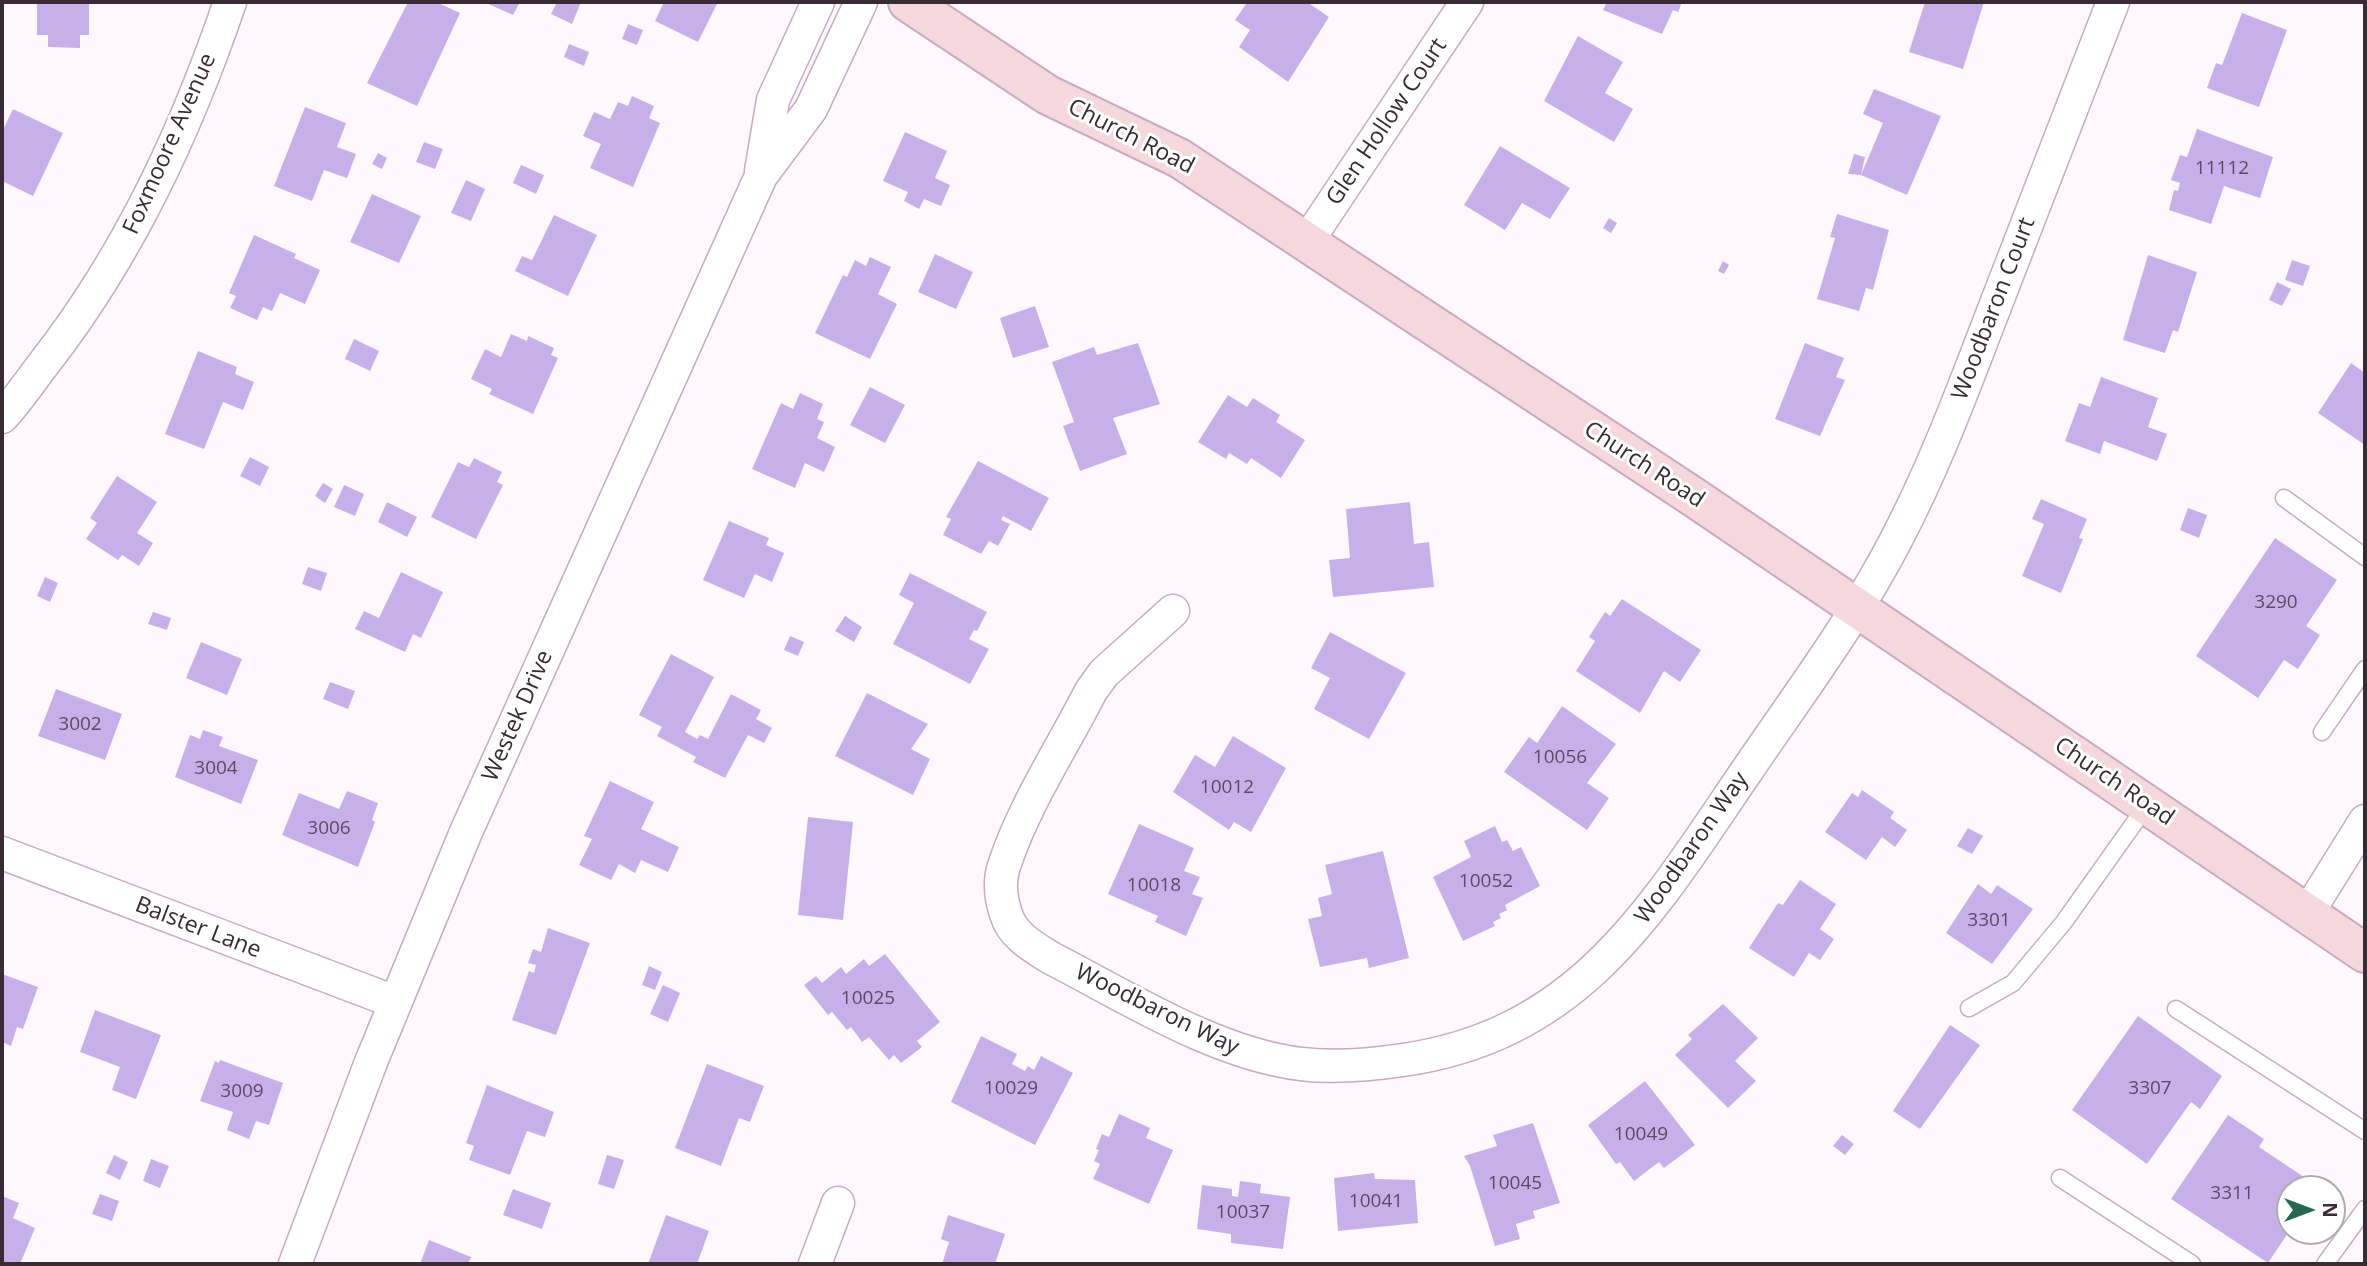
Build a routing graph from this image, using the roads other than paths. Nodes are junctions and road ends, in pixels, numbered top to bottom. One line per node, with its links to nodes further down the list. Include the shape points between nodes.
1 (230, 2): 9 (street, Foxmoore Avenue, via 188,114 122,250 67,334)
2 (818, 2): 7 (street, Westek Drive, via 774,100)
3 (861, 2): 7 (street, Westek Drive, via 811,109)
4 (908, 2): 8 (main road, Church Road, via 1048,95 1179,158)
5 (1468, 2): 8 (street, Glen Hollow Court)
6 (2113, 2): 12 (street, Woodbaron Court, via 1938,452 1898,538)
7 (761, 176): 21 (street, Westek Drive, via 466,832)
8 (1306, 243): 12 (main road, Church Road)
9 (2, 417)
10 (2284, 498): 11 (lane)
11 (2365, 557)
12 (1857, 609): 13 (street, Woodbaron Way, via 1654,905 1611,955 1568,992 1488,1040 1434,1055 1367,1065 1301,1064 1223,1045 1029,945 1006,915 1003,868 1091,691 1104,673); 16 (main road, Church Road)
13 (1174, 611)
14 (2365, 669): 15 (lane)
15 (2322, 732)
16 (2147, 805): 19 (main road, Church Road); 22 (lane, via 2064,922 2013,983)
17 (2365, 821): 19 (street)
18 (2, 853): 21 (street, Balster Lane)
19 (2307, 914): 20 (main road, Church Road)
20 (2365, 953)
21 (395, 1002): 28 (street, Westek Drive)
22 (1969, 1008)
23 (2176, 1009): 24 (lane)
24 (2365, 1131)
25 (2060, 1178): 30 (lane)
26 (838, 1203): 29 (street)
27 (2365, 1209): 31 (lane)
28 (296, 1264)
29 (815, 1264)
30 (2192, 1264)
31 (2325, 1264)

